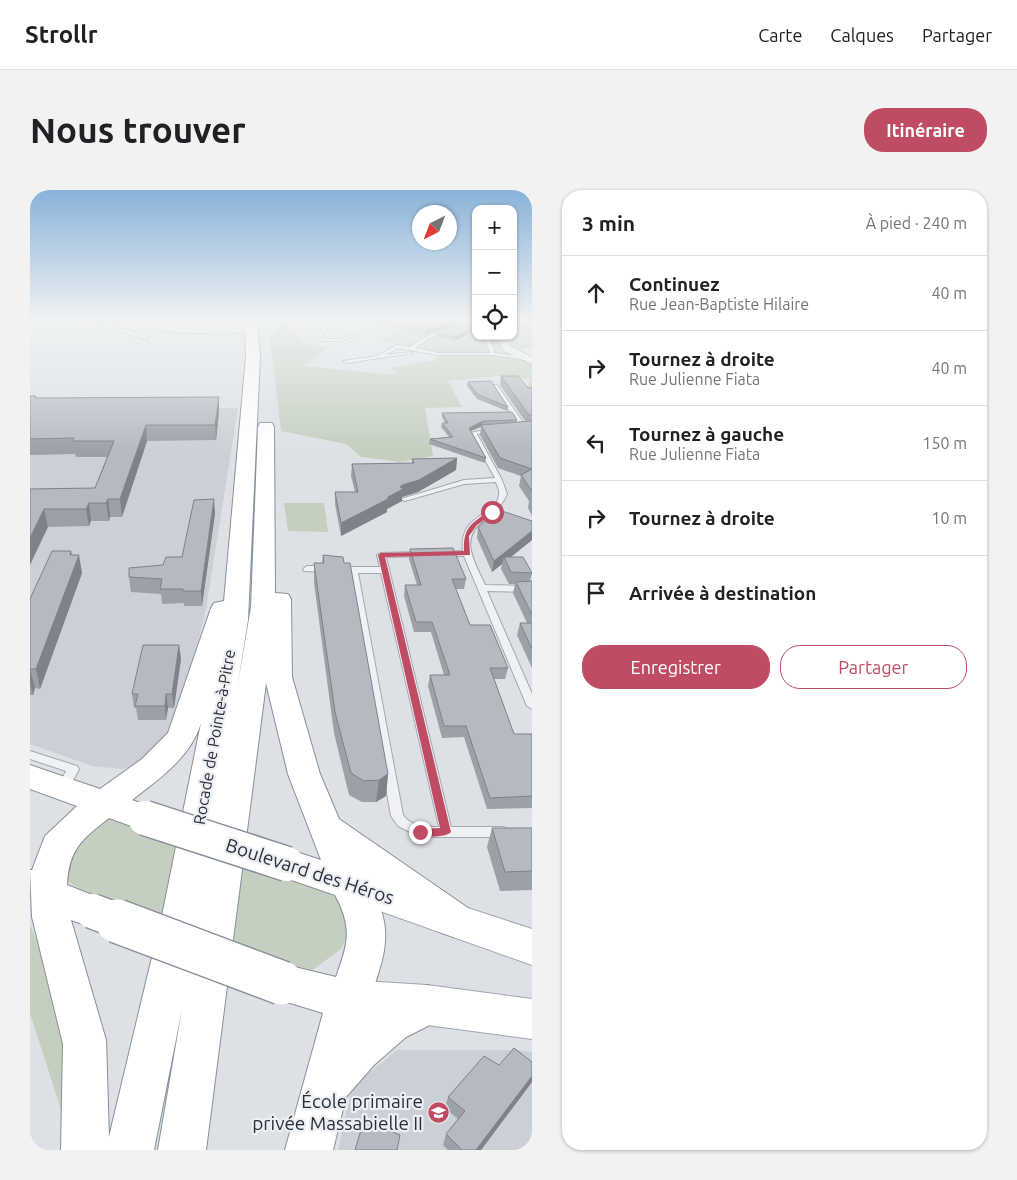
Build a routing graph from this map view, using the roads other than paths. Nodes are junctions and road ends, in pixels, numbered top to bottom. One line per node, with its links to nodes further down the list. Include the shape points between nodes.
1 (253, 364): 10 (main road, Rocade de Pointe-à-Pitre)
2 (495, 386): 3 (lane)
3 (524, 428): 4 (lane); 5 (lane)
4 (532, 428)
5 (516, 429)
6 (499, 430): 7 (lane, via 473,433)
7 (499, 480): 8 (lane, via 464,482); 9 (lane, via 503,494 496,514 475,523 466,536)
8 (405, 499)
9 (467, 553): 13 (lane, via 381,555); 14 (lane)
10 (252, 565): 20 (main road, via 219,618 182,737 154,766); 21 (main road, via 279,590 278,676 304,774); 33 (main road, Rocade de Pointe-à-Pitre, via 235,620 182,911); 34 (main road, Rocade de Pointe-à-Pitre, via 263,607)
11 (307, 569): 12 (lane)
12 (353, 570): 13 (lane); 22 (lane, via 397,816 402,823 420,832)
13 (384, 570): 22 (lane)
14 (482, 588): 15 (lane); 16 (lane)
15 (532, 588)
16 (532, 706)
17 (30, 754): 19 (lane, via 73,769)
18 (30, 777): 19 (main road, Boulevard des Héros)
19 (63, 789): 20 (main road, Boulevard des Héros)
20 (103, 804): 24 (main road, Boulevard des Héros, bridge); 25 (main road, via 56,847)
21 (323, 826): 24 (main road); 26 (main road)
22 (446, 832): 23 (lane)
23 (513, 832)
24 (348, 884): 26 (main road, Boulevard des Héros); 28 (main road, via 362,908 367,946)
25 (35, 888): 28 (main road, bridge, via 282,983); 32 (main road, via 44,927 72,994 84,1040)
26 (454, 920): 27 (main road, Boulevard des Héros)
27 (532, 947)
28 (348, 1000): 29 (main road); 31 (main road)
29 (427, 1005): 30 (main road); 31 (main road, via 386,1027 358,1050)
30 (532, 1019)
31 (327, 1084): 35 (main road)
32 (85, 1150)
33 (130, 1150)
34 (182, 1150)
35 (309, 1150)

